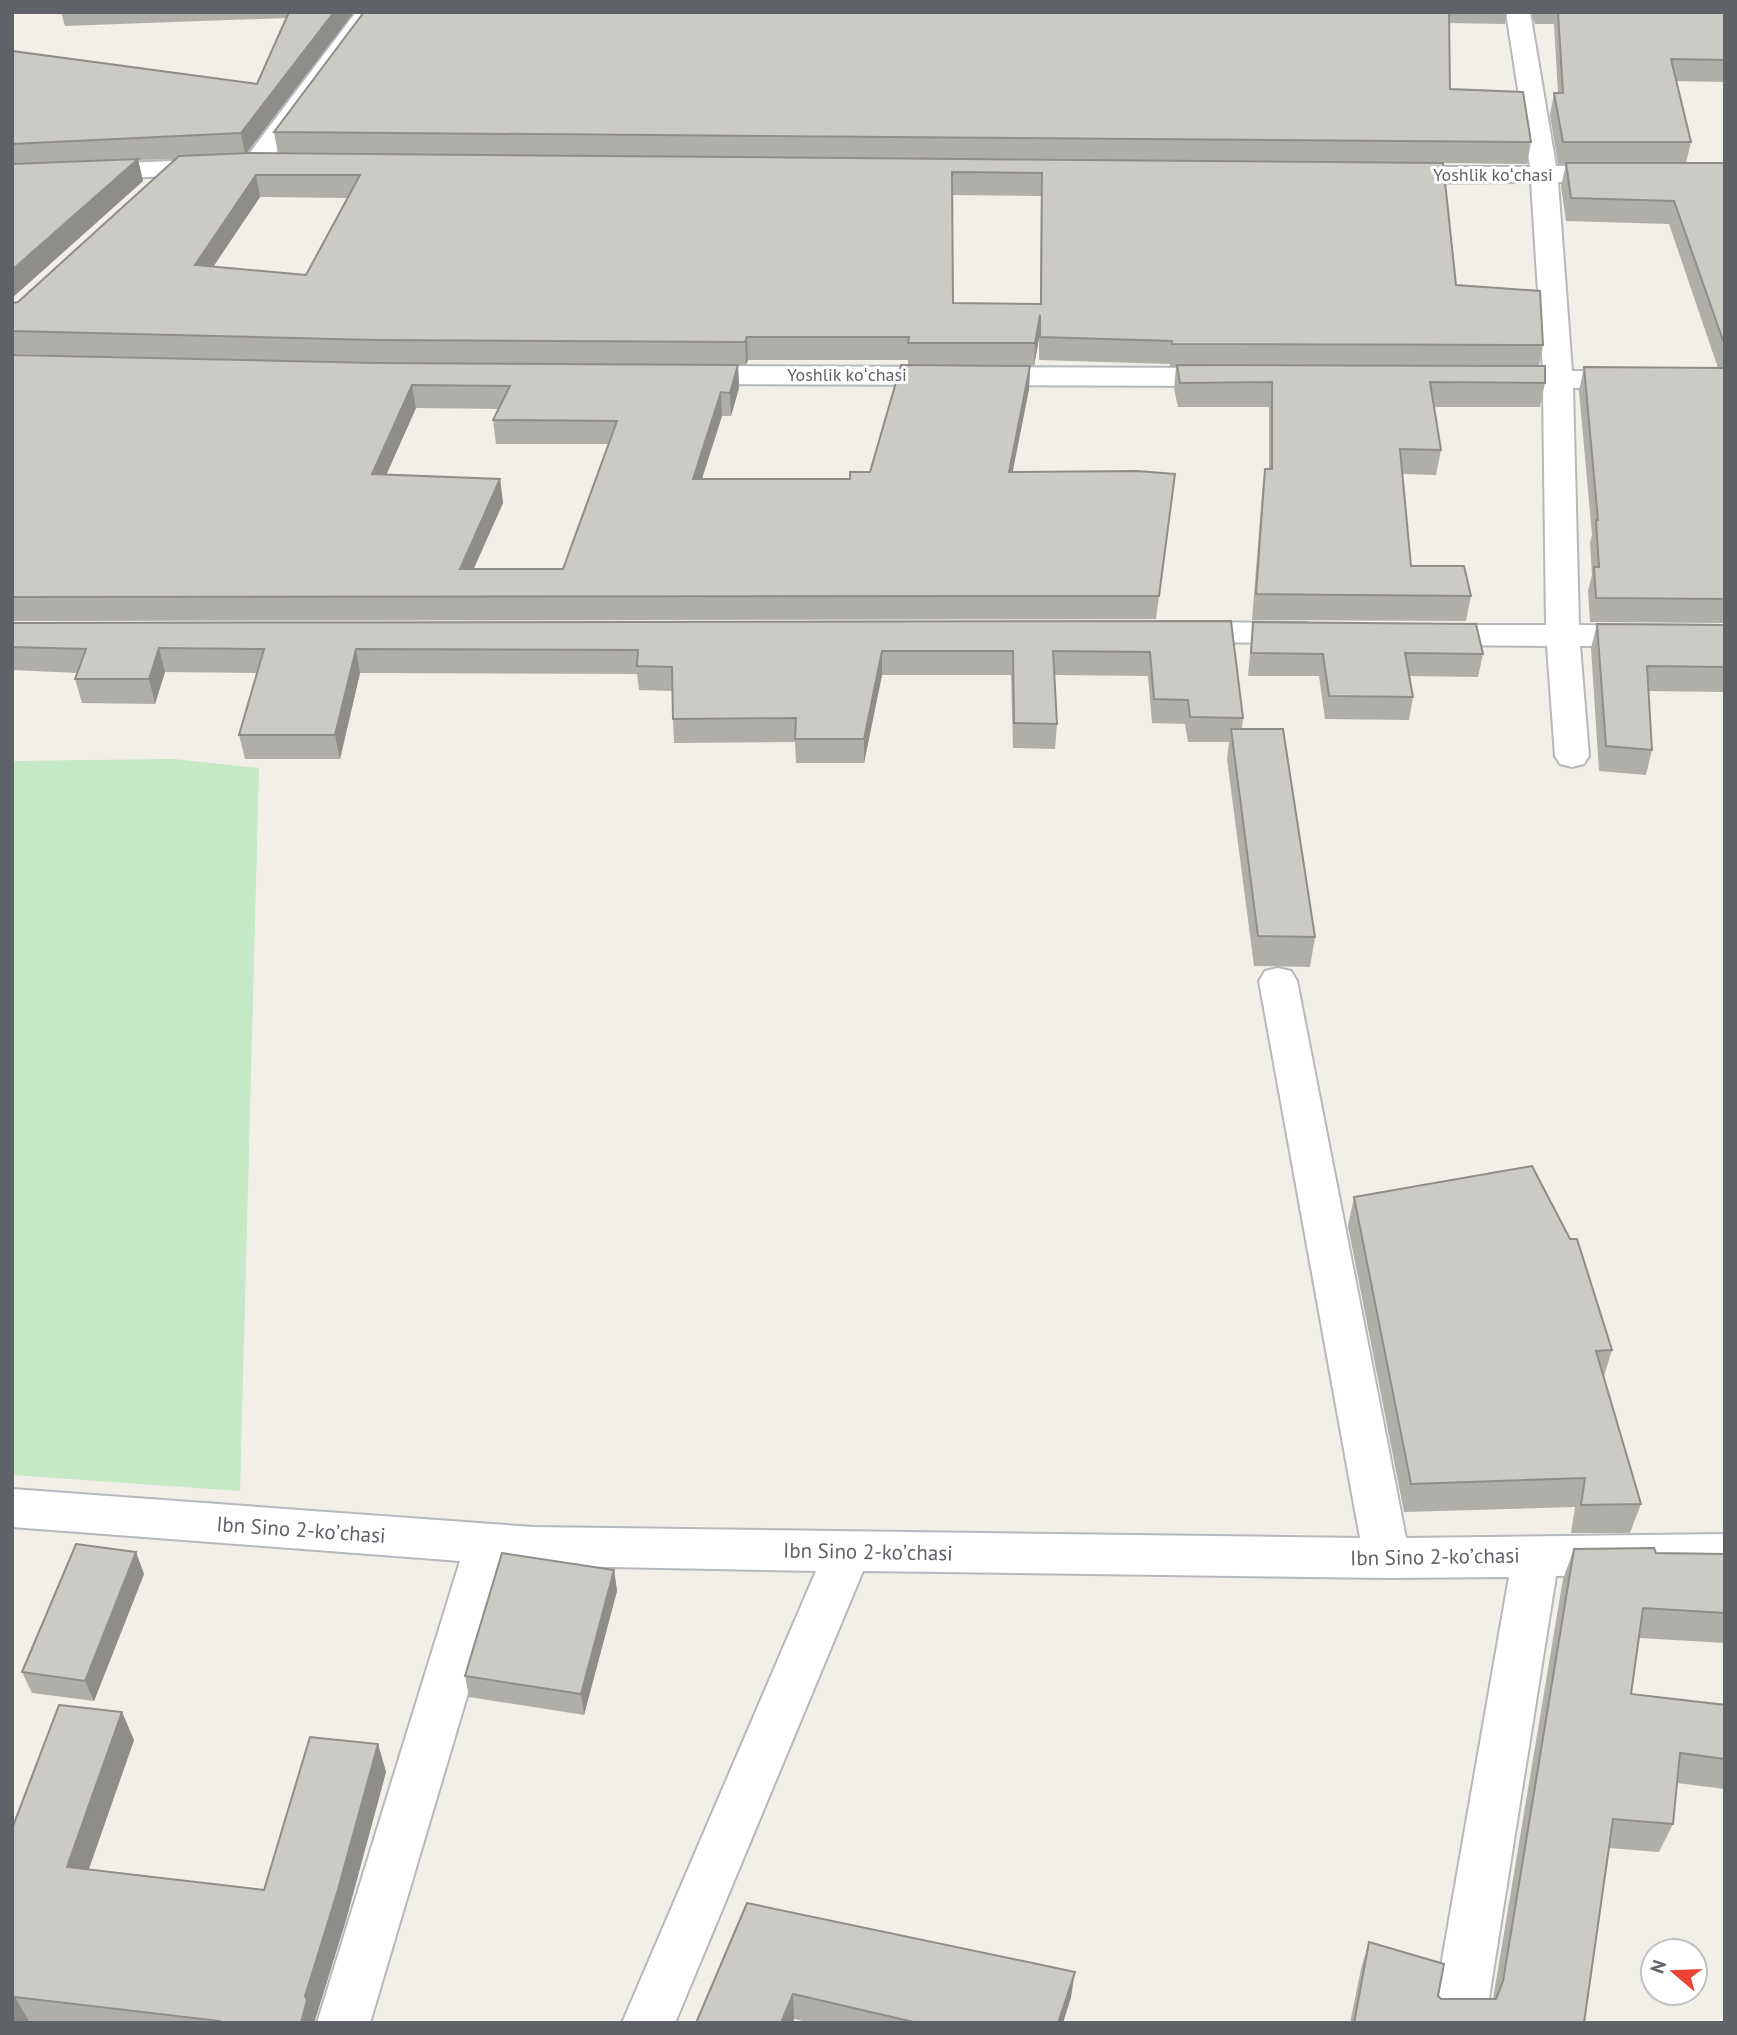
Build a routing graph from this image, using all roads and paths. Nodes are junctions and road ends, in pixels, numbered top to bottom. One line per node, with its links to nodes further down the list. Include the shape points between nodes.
1 (368, 12): 3 (street)
2 (1518, 12): 6 (street)
3 (254, 165): 4 (street); 5 (street)
4 (282, 166)
5 (175, 169): 9 (street); 10 (street)
6 (1544, 174): 7 (street, Yoshlik koʻchasi); 8 (street, Yoshlik koʻchasi); 14 (street)
7 (1641, 174)
8 (1366, 175)
9 (12, 176)
10 (144, 197)
11 (656, 375): 12 (street, Yoshlik koʻchasi)
12 (1252, 377)
13 (1474, 379): 14 (street)
14 (1558, 379): 15 (street); 20 (street)
15 (1725, 380)
16 (1149, 632): 17 (street)
17 (1329, 633)
18 (1398, 634): 20 (street)
19 (1725, 636): 20 (street)
20 (1563, 637): 21 (street)
21 (1572, 755)
22 (1278, 981): 28 (street)
23 (12, 1508): 24 (street, Ibn Sino 2-koʼchasi)
24 (489, 1544): 25 (street, Ibn Sino 2-koʼchasi); 29 (street)
25 (848, 1551): 28 (street, Ibn Sino 2-koʼchasi); 30 (street)
26 (1725, 1554): 27 (street, Ibn Sino 2-koʼchasi)
27 (1536, 1555): 28 (street, Ibn Sino 2-koʼchasi); 31 (street)
28 (1387, 1558)
29 (343, 2023)
30 (648, 2023)
31 (1458, 2023)

